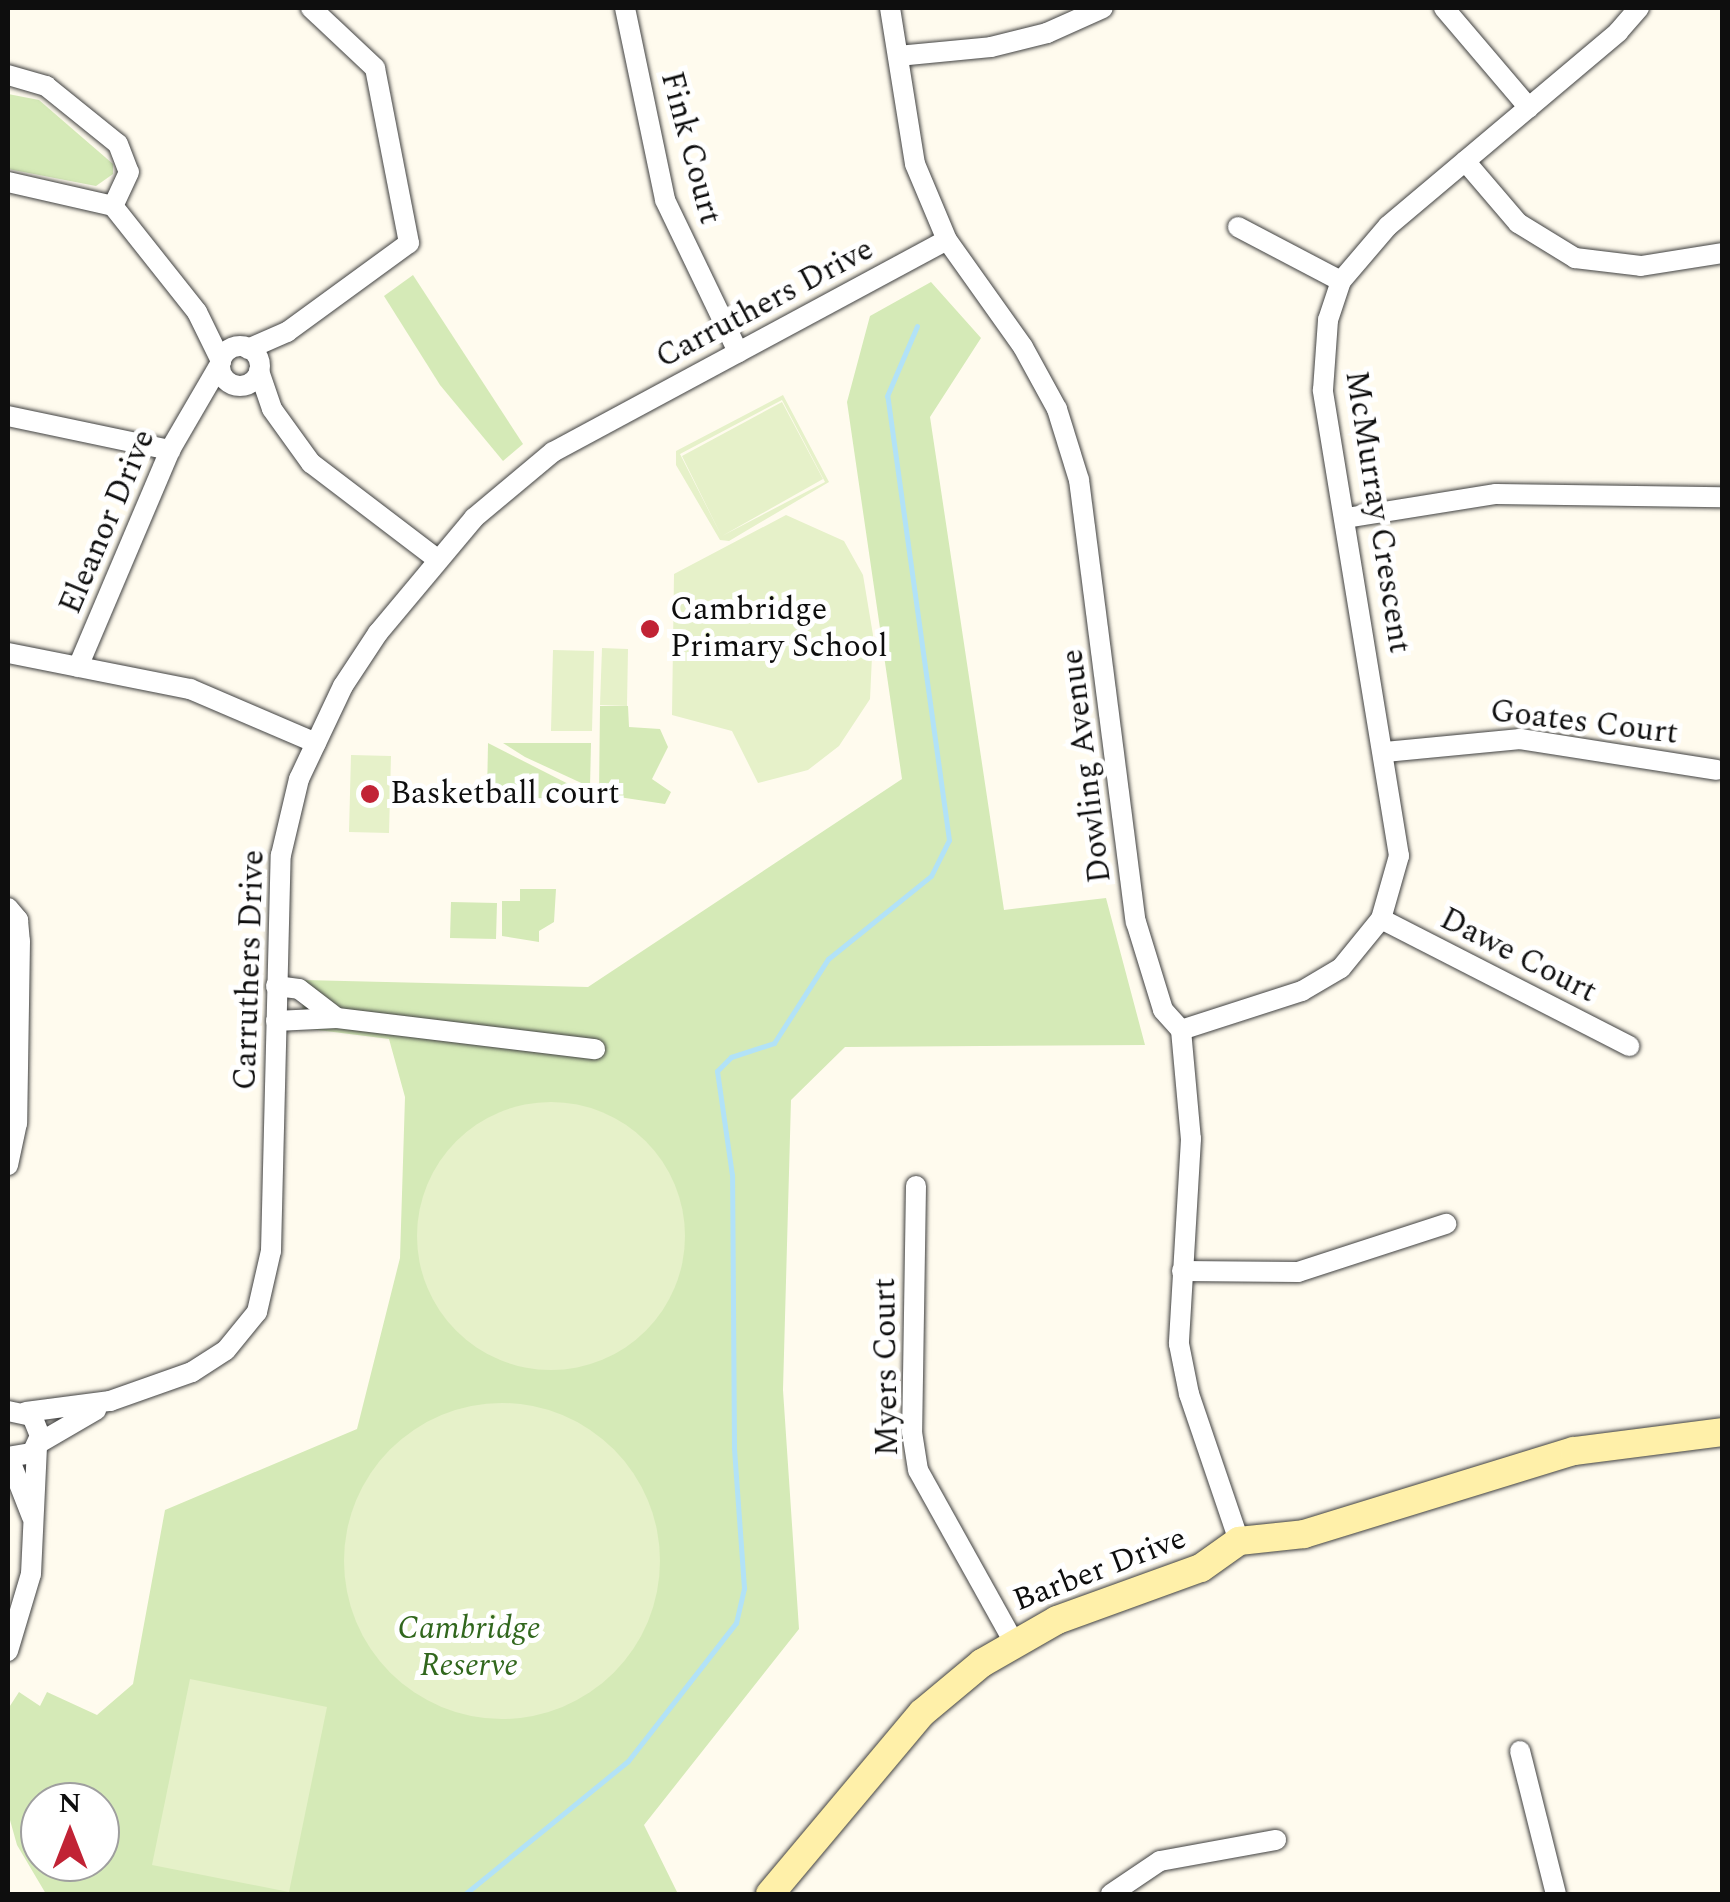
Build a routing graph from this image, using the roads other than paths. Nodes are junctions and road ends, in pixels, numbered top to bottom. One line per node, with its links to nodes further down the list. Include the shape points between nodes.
1 (311, 8): 19 (street, via 375,68 410,234 396,257)
2 (625, 8): 18 (street, Fink Court, via 666,200)
3 (890, 8): 7 (street, Dowling Avenue)
4 (1103, 8): 7 (street, via 1046,33 991,46)
5 (1444, 8): 9 (street)
6 (1639, 8): 9 (street, McMurray Crescent)
7 (898, 56): 14 (street, Dowling Avenue, via 915,164)
8 (8, 75): 12 (street, via 46,86 118,144 129,172)
9 (1529, 108): 10 (street, McMurray Crescent)
10 (1465, 161): 15 (street, via 1518,223 1575,258 1640,266); 16 (street, McMurray Crescent, via 1374,239)
11 (8, 182): 12 (street)
12 (113, 206): 17 (street)
13 (1238, 227): 16 (street)
14 (946, 240): 18 (street, Carruthers Drive); 39 (street, Dowling Avenue, via 1023,347 1070,445 1090,534 1136,922 1162,1010)
15 (1722, 253)
16 (1340, 281): 27 (street, McMurray Crescent, via 1328,320 1322,390)
17 (198, 312): 19 (street); 20 (street)
18 (738, 352): 28 (street, Carruthers Drive, via 553,452 474,518)
19 (252, 358): 20 (street); 21 (street); 23 (street)
20 (221, 362): 21 (street, via 225,380); 22 (street, Eleanor Drive)
21 (238, 386): 22 (street); 23 (street)
22 (196, 401): 25 (street, Eleanor Drive)
23 (272, 410): 28 (street, via 311,464)
24 (8, 416): 25 (street)
25 (170, 450): 30 (street, Eleanor Drive)
26 (1722, 496): 27 (street, via 1496,494)
27 (1346, 518): 32 (street, McMurray Crescent)
28 (437, 559): 31 (street, Carruthers Drive, via 378,634)
29 (8, 653): 30 (street)
30 (78, 667): 31 (street, via 204,694)
31 (316, 743): 36 (street, Carruthers Drive, via 299,779 281,855)
32 (1384, 752): 33 (street, Goates Court, via 1520,740); 35 (street, McMurray Crescent, via 1399,856)
33 (1717, 770)
34 (8, 908): 42 (street, via 18,920 20,941 17,1123)
35 (1381, 920): 39 (street, McMurray Crescent, via 1355,956 1324,980); 40 (street, Dawe Court)
36 (276, 986): 37 (street, via 307,993); 38 (street, Carruthers Drive)
37 (336, 1018): 38 (street); 41 (street)
38 (276, 1021): 47 (street, Carruthers Drive, via 271,1251 257,1312 208,1364)
39 (1181, 1030): 45 (street, Dowling Avenue, via 1191,1139)
40 (1629, 1046)
41 (594, 1049)
42 (8, 1165)
43 (916, 1186): 54 (street, Myers Court, via 912,1432 918,1470)
44 (1446, 1224): 45 (street, via 1298,1272)
45 (1182, 1271): 53 (street, Dowling Avenue, via 1177,1312 1183,1372)
46 (8, 1392): 48 (street)
47 (110, 1401): 48 (street, Carruthers Drive); 50 (street, Carruthers Drive)
48 (18, 1411): 50 (street, via 37,1422)
49 (1722, 1432): 53 (street, Barber Drive, via 1574,1451 1304,1534)
50 (38, 1445): 51 (street, Carruthers Drive, via 24,1457); 52 (street)
51 (8, 1458): 52 (street)
52 (35, 1524): 55 (street, via 26,1599)
53 (1239, 1541): 54 (street, Barber Drive, via 1206,1566)
54 (1013, 1641): 58 (street, Barber Drive, via 958,1680 890,1744)
55 (8, 1651)
56 (1520, 1750): 60 (street)
57 (1276, 1840): 59 (street, via 1160,1862)
58 (770, 1894)
59 (1111, 1894)
60 (1556, 1894)

